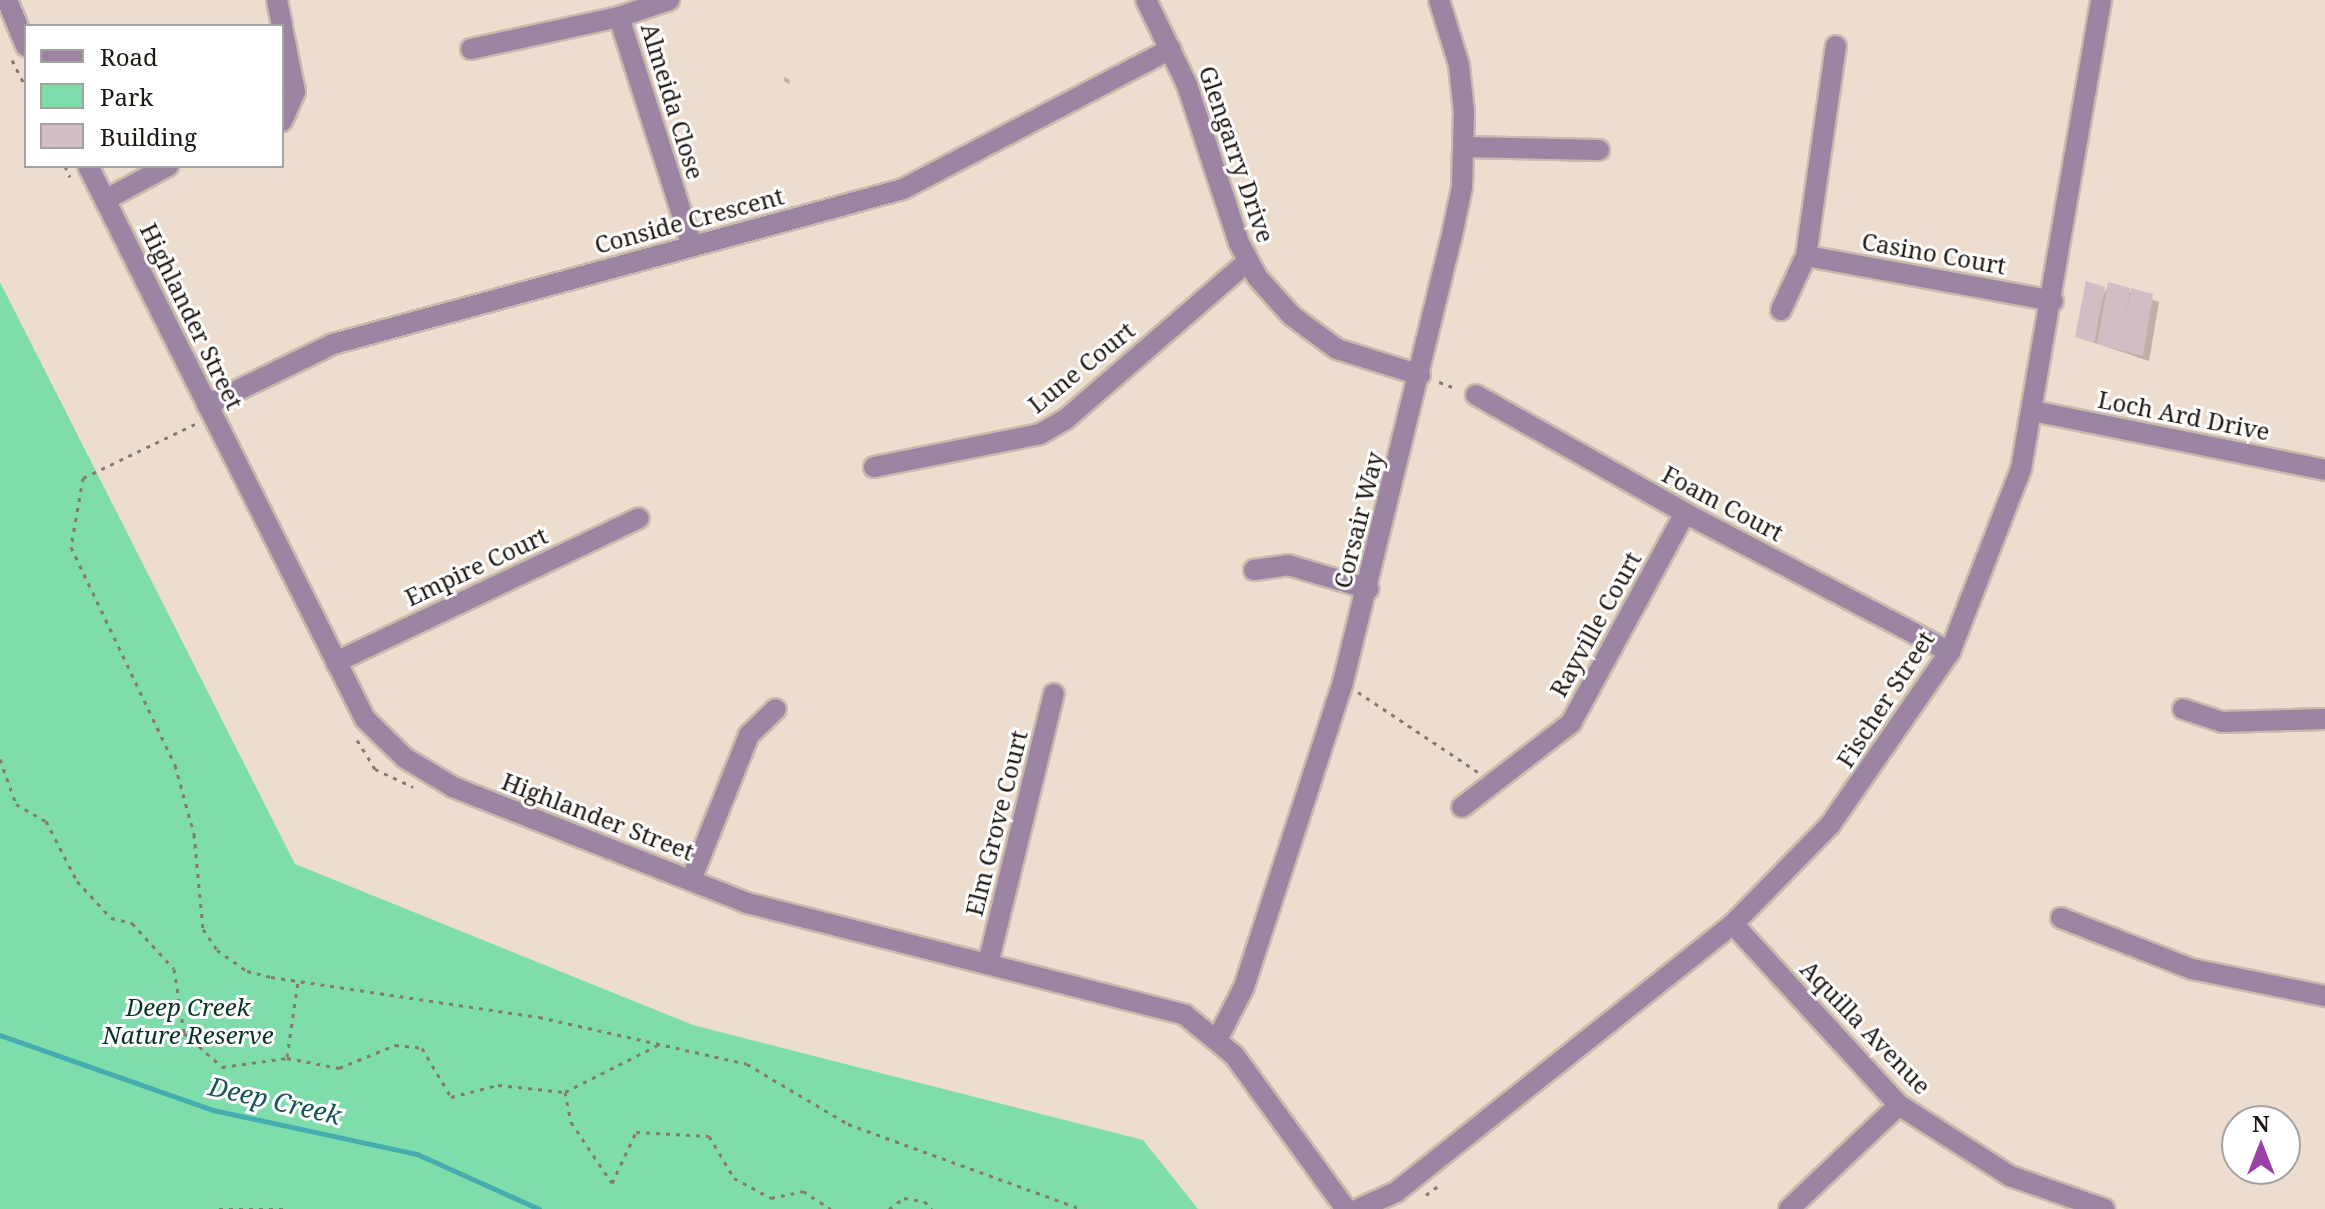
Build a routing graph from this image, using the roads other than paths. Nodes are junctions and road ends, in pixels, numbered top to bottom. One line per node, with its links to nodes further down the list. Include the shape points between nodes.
1 (7, 0): 10 (street)
2 (277, 0): 8 (street)
3 (669, 0): 7 (street, Almeida Close)
4 (1146, 0): 13 (street, Glengarry Drive)
5 (1439, 0): 15 (street, Corsair Way, via 1459,65)
6 (2101, 0): 23 (street, Fischer Street)
7 (619, 17): 12 (street, Almeida Close); 20 (street, Almeida Close)
8 (282, 24)
9 (284, 36): 14 (street, via 295,92)
10 (24, 41)
11 (1836, 46): 21 (street)
12 (471, 49)
13 (1171, 49): 20 (street, Conside Crescent, via 903,189); 22 (street, Glengarry Drive, via 1207,136)
14 (284, 119)
15 (1465, 147): 16 (street); 25 (street, Corsair Way, via 1462,187)
16 (1599, 150)
17 (164, 168): 19 (street)
18 (80, 173): 19 (street, Highlander Street)
19 (105, 200): 27 (street, Highlander Street)
20 (692, 246): 27 (street, Conside Crescent, via 333,344)
21 (1806, 256): 23 (street, Casino Court); 24 (street)
22 (1247, 262): 25 (street, Glengarry Drive, via 1274,300 1337,349); 29 (street, Lune Court, via 1066,419 1040,434)
23 (2053, 301): 28 (street, Fischer Street)
24 (1781, 310)
25 (1420, 375): 34 (street, Corsair Way)
26 (1476, 395): 31 (street, Foam Court)
27 (197, 407): 36 (street, Highlander Street)
28 (2033, 411): 30 (street, Loch Ard Drive); 35 (street, Fischer Street, via 2004,517)
29 (874, 467)
30 (2325, 470)
31 (1685, 513): 35 (street, Foam Court); 41 (street, Rayville Court, via 1571,723)
32 (639, 518): 36 (street, Empire Court)
33 (1254, 570): 34 (street, via 1288,565)
34 (1369, 589): 47 (street, Corsair Way, via 1244,987)
35 (1950, 652): 44 (street, Fischer Street, via 1830,825)
36 (336, 662): 42 (street, Highlander Street, via 365,719 428,774)
37 (1054, 694): 45 (street, Elm Grove Court)
38 (776, 709): 42 (street, via 749,735)
39 (2183, 709): 40 (street, via 2222,722)
40 (2325, 719)
41 (1462, 807)
42 (691, 880): 45 (street, Highlander Street, via 747,903)
43 (2061, 918): 46 (street, via 2192,969)
44 (1733, 924): 48 (street, Aquilla Avenue); 51 (street, Fischer Street, via 1396,1192)
45 (988, 964): 47 (street, Highlander Street, via 1185,1015)
46 (2325, 996)
47 (1218, 1038): 50 (street, Highlander Street)
48 (1899, 1105): 49 (street, Aquilla Avenue); 52 (street)
49 (2060, 1203): 53 (street, Aquilla Avenue)
50 (1346, 1209)
51 (1358, 1209)
52 (1789, 1209)
53 (2104, 1209)

